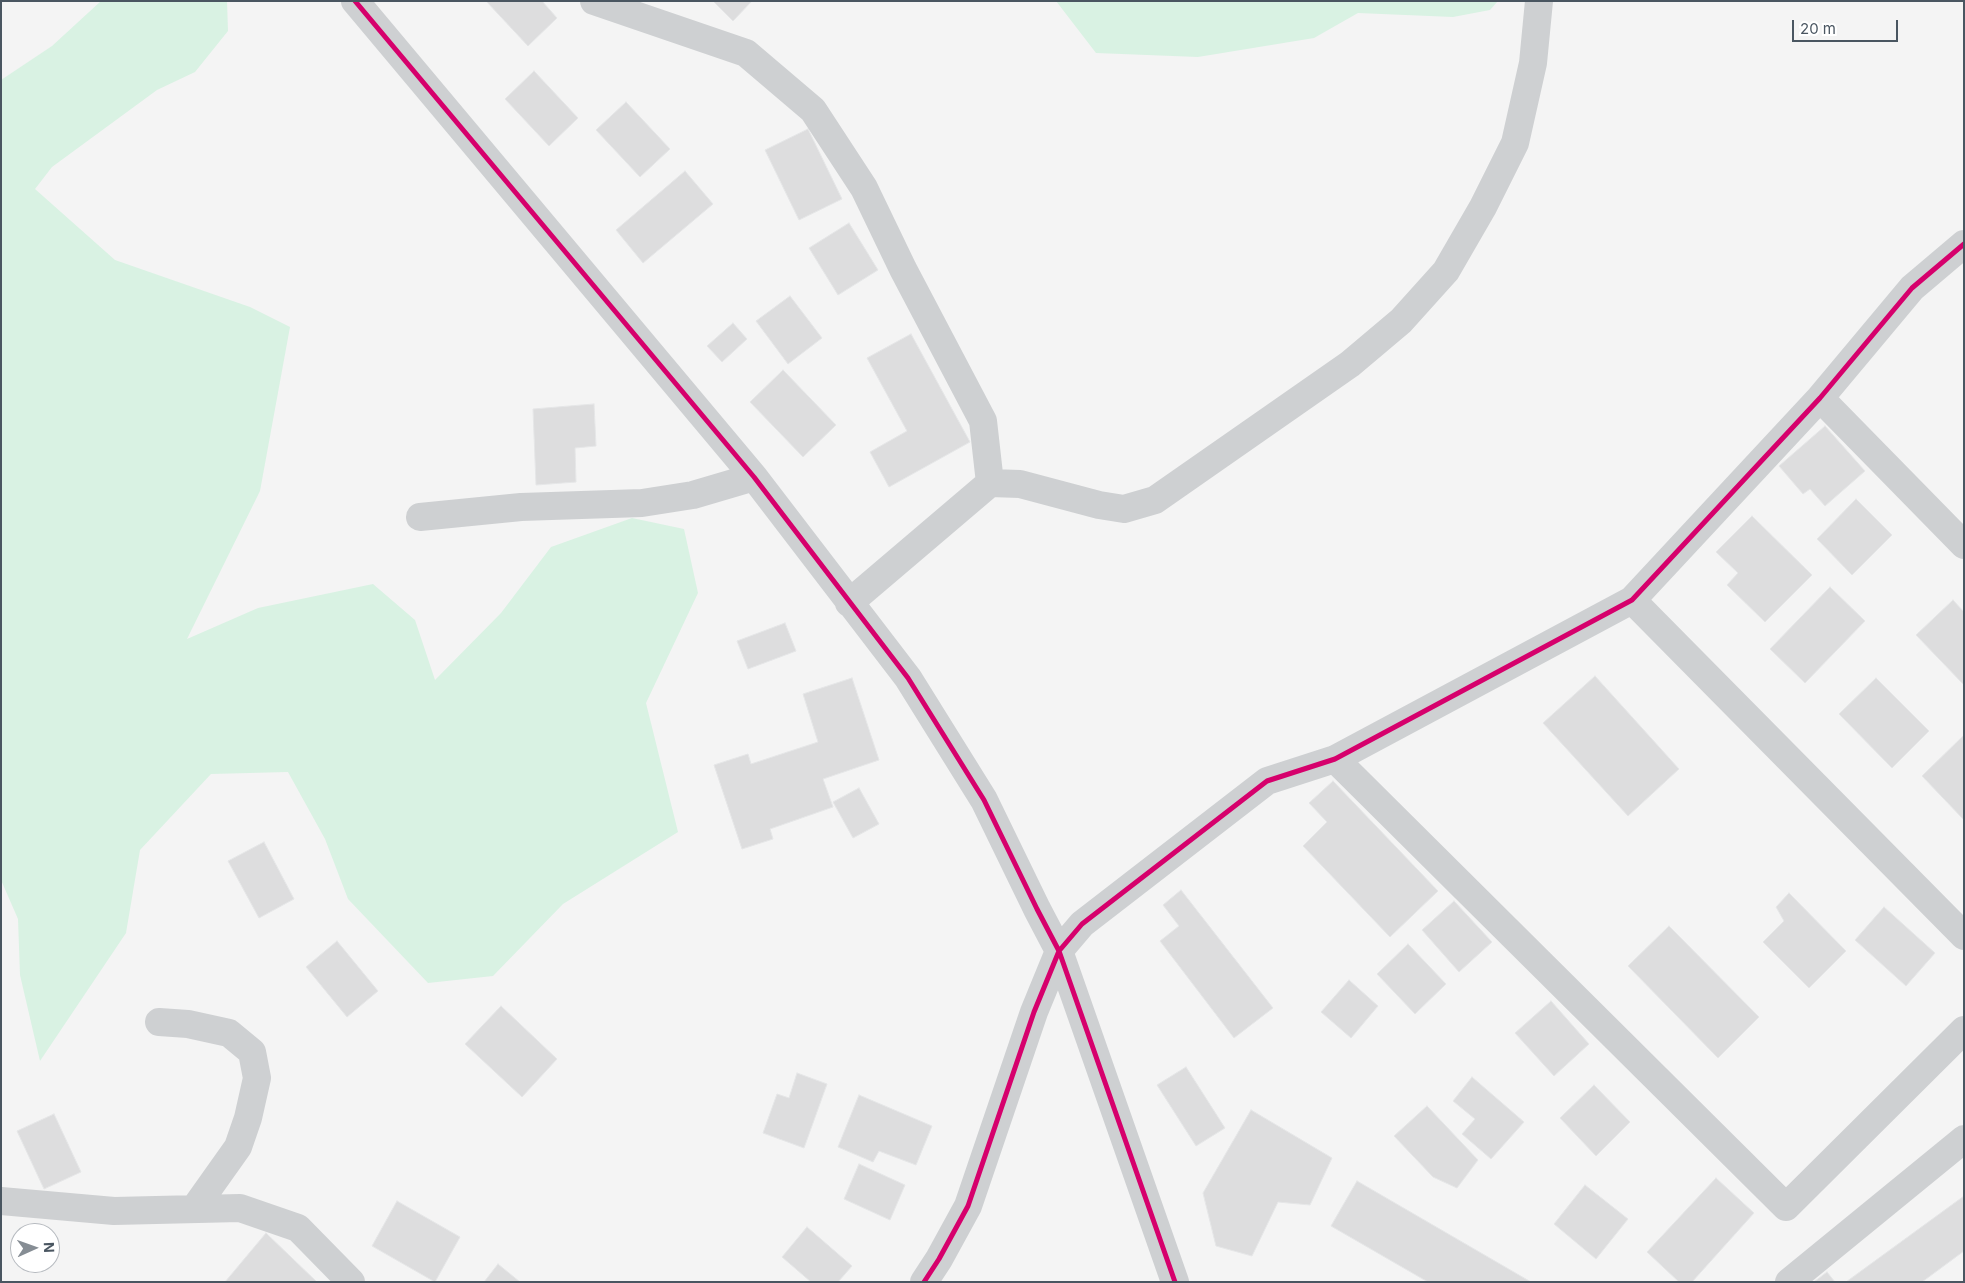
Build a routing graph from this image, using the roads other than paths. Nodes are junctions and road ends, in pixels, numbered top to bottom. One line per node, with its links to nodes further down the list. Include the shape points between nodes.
1 (355, 1): 6 (street)
2 (594, 1): 7 (street, via 746,53 813,110 864,188 983,421)
3 (1539, 1): 7 (street, via 1533,63 1515,144 1446,271 1401,321 1350,364 1155,500 1124,509 1020,484)
4 (1964, 244): 5 (street, via 1912,288)
5 (1820, 398): 9 (street); 10 (street)
6 (754, 477): 8 (street, via 693,495 642,503 521,507); 11 (street)
7 (990, 483): 11 (street)
8 (420, 517)
9 (1964, 545)
10 (1632, 600): 12 (street); 13 (street)
11 (849, 603): 14 (street, via 908,678 984,800)
12 (1335, 760): 14 (street, via 1267,781 1082,924); 16 (street, via 1786,1206)
13 (1964, 936)
14 (1060, 951): 21 (street, via 1034,1012 968,1206); 22 (street)
15 (159, 1022): 19 (street, via 188,1024 229,1033 252,1052 257,1078 238,1147)
16 (1964, 1030)
17 (1964, 1139): 23 (street)
18 (1, 1201): 19 (street, via 114,1210)
19 (194, 1209): 20 (street, via 240,1208 298,1228)
20 (351, 1282)
21 (924, 1282)
22 (1175, 1282)
23 (1790, 1282)

